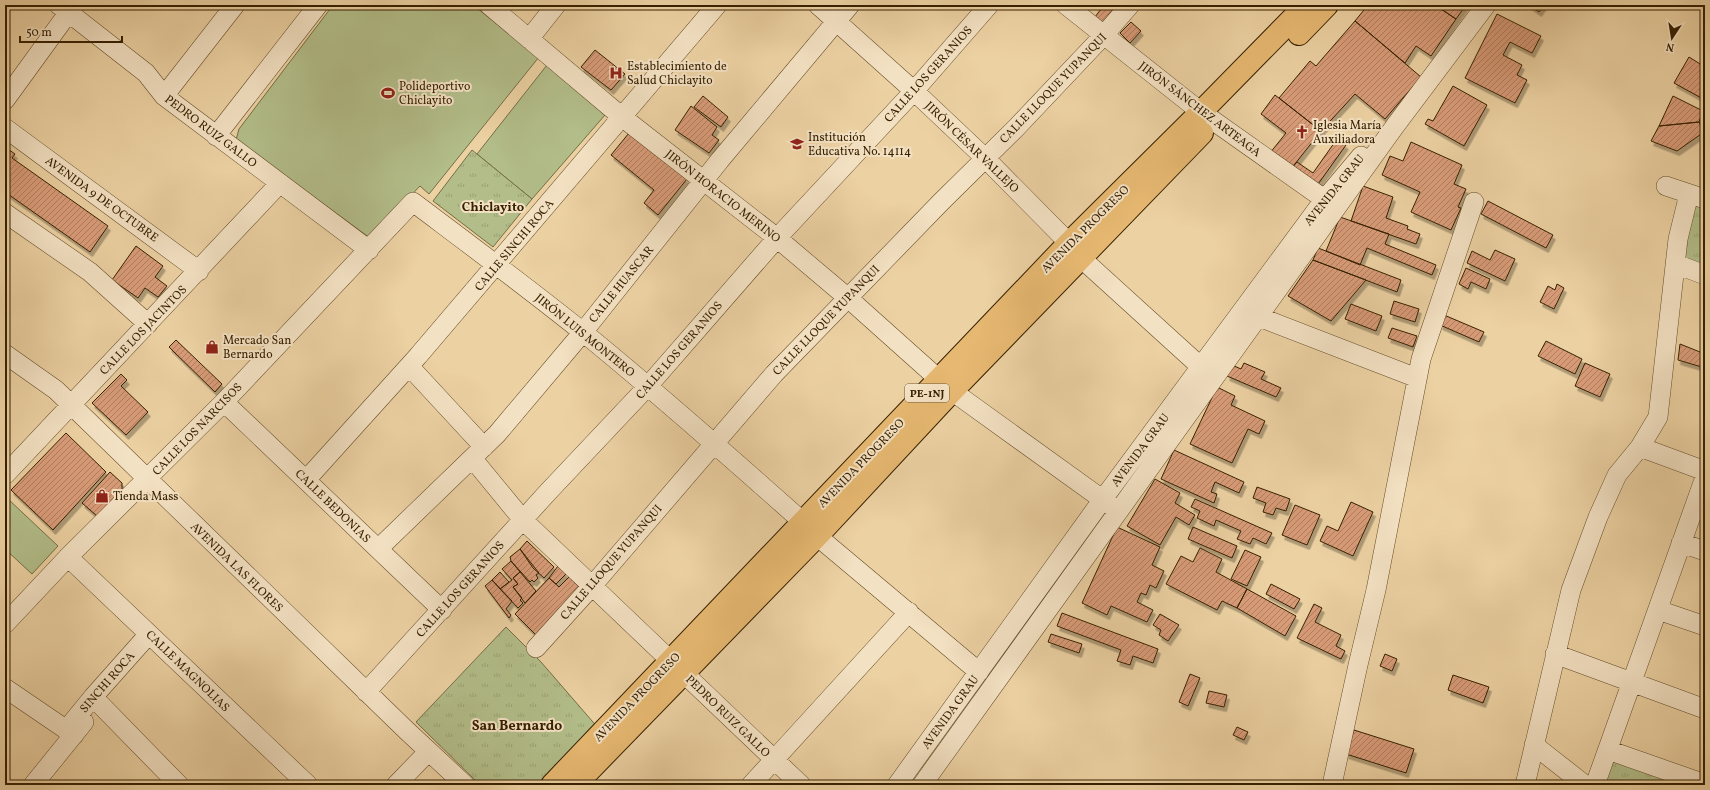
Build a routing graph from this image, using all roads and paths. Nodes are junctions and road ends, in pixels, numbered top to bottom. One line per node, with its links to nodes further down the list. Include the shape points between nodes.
1 (235, 5): 19 (street)
2 (318, 5): 24 (street)
3 (489, 5): 17 (street, JIRÓN HORACIO MERINO)
4 (556, 5): 17 (street)
5 (717, 5): 21 (street, CALLE SINCHI ROCA)
6 (818, 5): 15 (street, JIRÓN CÉSAR VALLEJO)
7 (850, 5): 15 (street, CALLE HUASCAR)
8 (989, 5): 18 (street, CALLE LOS GERANIOS)
9 (1066, 5): 16 (street, JIRÓN SÁNCHEZ ARTEAGA)
10 (1130, 5): 16 (street, CALLE LLOQUE YUPANQUI)
11 (1306, 5): 22 (main road, AVENIDA PROGRESO / PE-1NJ)
12 (1326, 5): 22 (main road, AVENIDA PROGRESO / PE-1NJ)
13 (1486, 5): 32 (street, AVENIDA GRAU, via 1395,126 1359,157)
14 (67, 7): 19 (street, PEDRO RUIZ GALLO, via 146,73); 20 (street)
15 (836, 21): 18 (street, JIRÓN CÉSAR VALLEJO); 26 (street, CALLE HUASCAR)
16 (1104, 35): 22 (street, JIRÓN SÁNCHEZ ARTEAGA); 25 (street, CALLE LLOQUE YUPANQUI)
17 (529, 39): 21 (street, JIRÓN HORACIO MERINO)
18 (914, 91): 25 (street, JIRÓN CÉSAR VALLEJO); 34 (street, CALLE LOS GERANIOS)
19 (164, 96): 24 (street, PEDRO RUIZ GALLO)
20 (5, 100)
21 (622, 117): 26 (street, JIRÓN HORACIO MERINO); 37 (street, CALLE SINCHI ROCA)
22 (1207, 117): 32 (street, JIRÓN SÁNCHEZ ARTEAGA); 36 (main road, AVENIDA PROGRESO / PE-1NJ)
23 (5, 128): 39 (street, AVENIDA 9 DE OCTUBRE)
24 (216, 136): 27 (street, PEDRO RUIZ GALLO)
25 (985, 158): 36 (street, JIRÓN CÉSAR VALLEJO); 41 (street, CALLE LLOQUE YUPANQUI)
26 (703, 180): 34 (street, JIRÓN HORACIO MERINO); 44 (street, CALLE HUASCAR)
27 (280, 183): 35 (street, PEDRO RUIZ GALLO); 39 (street, CALLE LOS JACINTOS)
28 (1666, 186): 29 (street)
29 (1697, 197): 38 (street, via 1678,239)
30 (413, 202): 35 (street, CALLE LOS NARCISOS); 37 (street, JIRÓN LUIS MONTERO)
31 (1474, 202): 48 (street, via 1420,359)
32 (1330, 204): 42 (street, AVENIDA GRAU); 47 (street, AVENIDA GRAU)
33 (5, 213): 43 (street, via 90,272)
34 (776, 238): 41 (street, JIRÓN HORACIO MERINO); 50 (street, CALLE LOS GERANIOS)
35 (369, 250): 51 (street, CALLE LOS NARCISOS)
36 (1075, 251): 47 (street, JIRÓN CÉSAR VALLEJO); 49 (main road, AVENIDA PROGRESO / PE-1NJ)
37 (497, 264): 44 (street, JIRÓN LUIS MONTERO); 46 (street, CALLE SINCHI ROCA)
38 (1676, 264): 40 (street); 54 (street, via 1660,408 1658,417)
39 (199, 271): 43 (street, CALLE LOS JACINTOS)
40 (1705, 275)
41 (848, 298): 49 (street, JIRÓN HORACIO MERINO); 53 (street, CALLE LLOQUE YUPANQUI, via 774,374)
42 (1259, 317): 47 (street, AVENIDA GRAU); 48 (street)
43 (148, 324): 52 (street, CALLE LOS JACINTOS)
44 (583, 332): 50 (street, JIRÓN LUIS MONTERO); 55 (street, CALLE HUASCAR, via 497,434)
45 (5, 354): 52 (street, AVENIDA LAS FLORES, via 56,390)
46 (409, 366): 55 (street, PEDRO RUIZ GALLO); 60 (street, CALLE SINCHI ROCA)
47 (1208, 372): 61 (street, AVENIDA GRAU); 62 (street, AVENIDA GRAU)
48 (1417, 378): 102 (street, via 1376,590)
49 (946, 385): 61 (street, JIRÓN HORACIO MERINO); 64 (main road, AVENIDA PROGRESO / PE-1NJ)
50 (648, 386): 53 (street, JIRÓN LUIS MONTERO); 63 (street, CALLE LOS GERANIOS)
51 (224, 402): 59 (street, CALLE LOS NARCISOS); 60 (street, CALLE BEDONIAS)
52 (71, 405): 57 (street, CALLE LOS JACINTOS); 59 (street, AVENIDA LAS FLORES)
53 (714, 443): 64 (street, JIRÓN LUIS MONTERO); 69 (street, CALLE LLOQUE YUPANQUI)
54 (1640, 447): 56 (street); 77 (street, via 1617,475 1603,504 1571,590)
55 (478, 452): 63 (street, PEDRO RUIZ GALLO); 66 (street, CALLE HUASCAR)
56 (1705, 471)
57 (5, 475)
58 (1705, 477): 65 (street)
59 (147, 480): 68 (street, CALLE LOS NARCISOS); 82 (street, AVENIDA LAS FLORES)
60 (306, 480): 66 (street, CALLE BEDONIAS)
61 (1103, 499): 62 (street, JIRÓN HORACIO MERINO); 79 (street, AVENIDA GRAU)
62 (1119, 511): 101 (street, AVENIDA GRAU)
63 (523, 520): 69 (street, PEDRO RUIZ GALLO); 70 (street, CALLE LOS GERANIOS)
64 (810, 529): 72 (street, JIRÓN LUIS MONTERO); 78 (main road, AVENIDA PROGRESO / PE-1NJ)
65 (1681, 543): 67 (street); 71 (street)
66 (378, 549): 70 (street, CALLE BEDONIAS)
67 (1705, 551)
68 (68, 557): 73 (street, CALLE LOS NARCISOS); 75 (street, CALLE MAGNOLIAS)
69 (592, 586): 76 (street, CALLE LLOQUE YUPANQUI); 78 (street, PEDRO RUIZ GALLO)
70 (442, 610): 82 (street, CALLE LOS GERANIOS)
71 (1658, 610): 74 (street); 80 (street)
72 (909, 612): 79 (street, JIRÓN LUIS MONTERO); 89 (street)
73 (5, 624)
74 (1705, 626)
75 (149, 634): 83 (street, SINCHI ROCA); 93 (street, CALLE MAGNOLIAS)
76 (536, 648)
77 (1555, 654): 80 (street); 86 (street)
78 (678, 667): 89 (street, PEDRO RUIZ GALLO); 96 (main road, AVENIDA PROGRESO / PE-1NJ); 97 (main road, AVENIDA PROGRESO / PE-1NJ)
79 (979, 672): 100 (street, AVENIDA GRAU)
80 (1632, 683): 84 (street); 87 (street)
81 (5, 688): 85 (street)
82 (366, 692): 88 (street, AVENIDA LAS FLORES)
83 (96, 700): 85 (street, SINCHI ROCA); 92 (street)
84 (1705, 709)
85 (70, 733): 91 (street, SINCHI ROCA)
86 (1534, 745): 103 (street); 104 (street)
87 (1608, 750): 90 (street); 105 (street)
88 (428, 752): 94 (street); 95 (street, AVENIDA LAS FLORES)
89 (773, 760): 98 (street); 99 (street, PEDRO RUIZ GALLO)
90 (1698, 784)
91 (33, 785)
92 (179, 785)
93 (308, 785)
94 (396, 785)
95 (465, 785)
96 (552, 785)
97 (575, 785)
98 (751, 785)
99 (801, 785)
100 (897, 785)
101 (922, 785)
102 (1332, 785)
103 (1525, 785)
104 (1585, 785)
105 (1595, 785)

